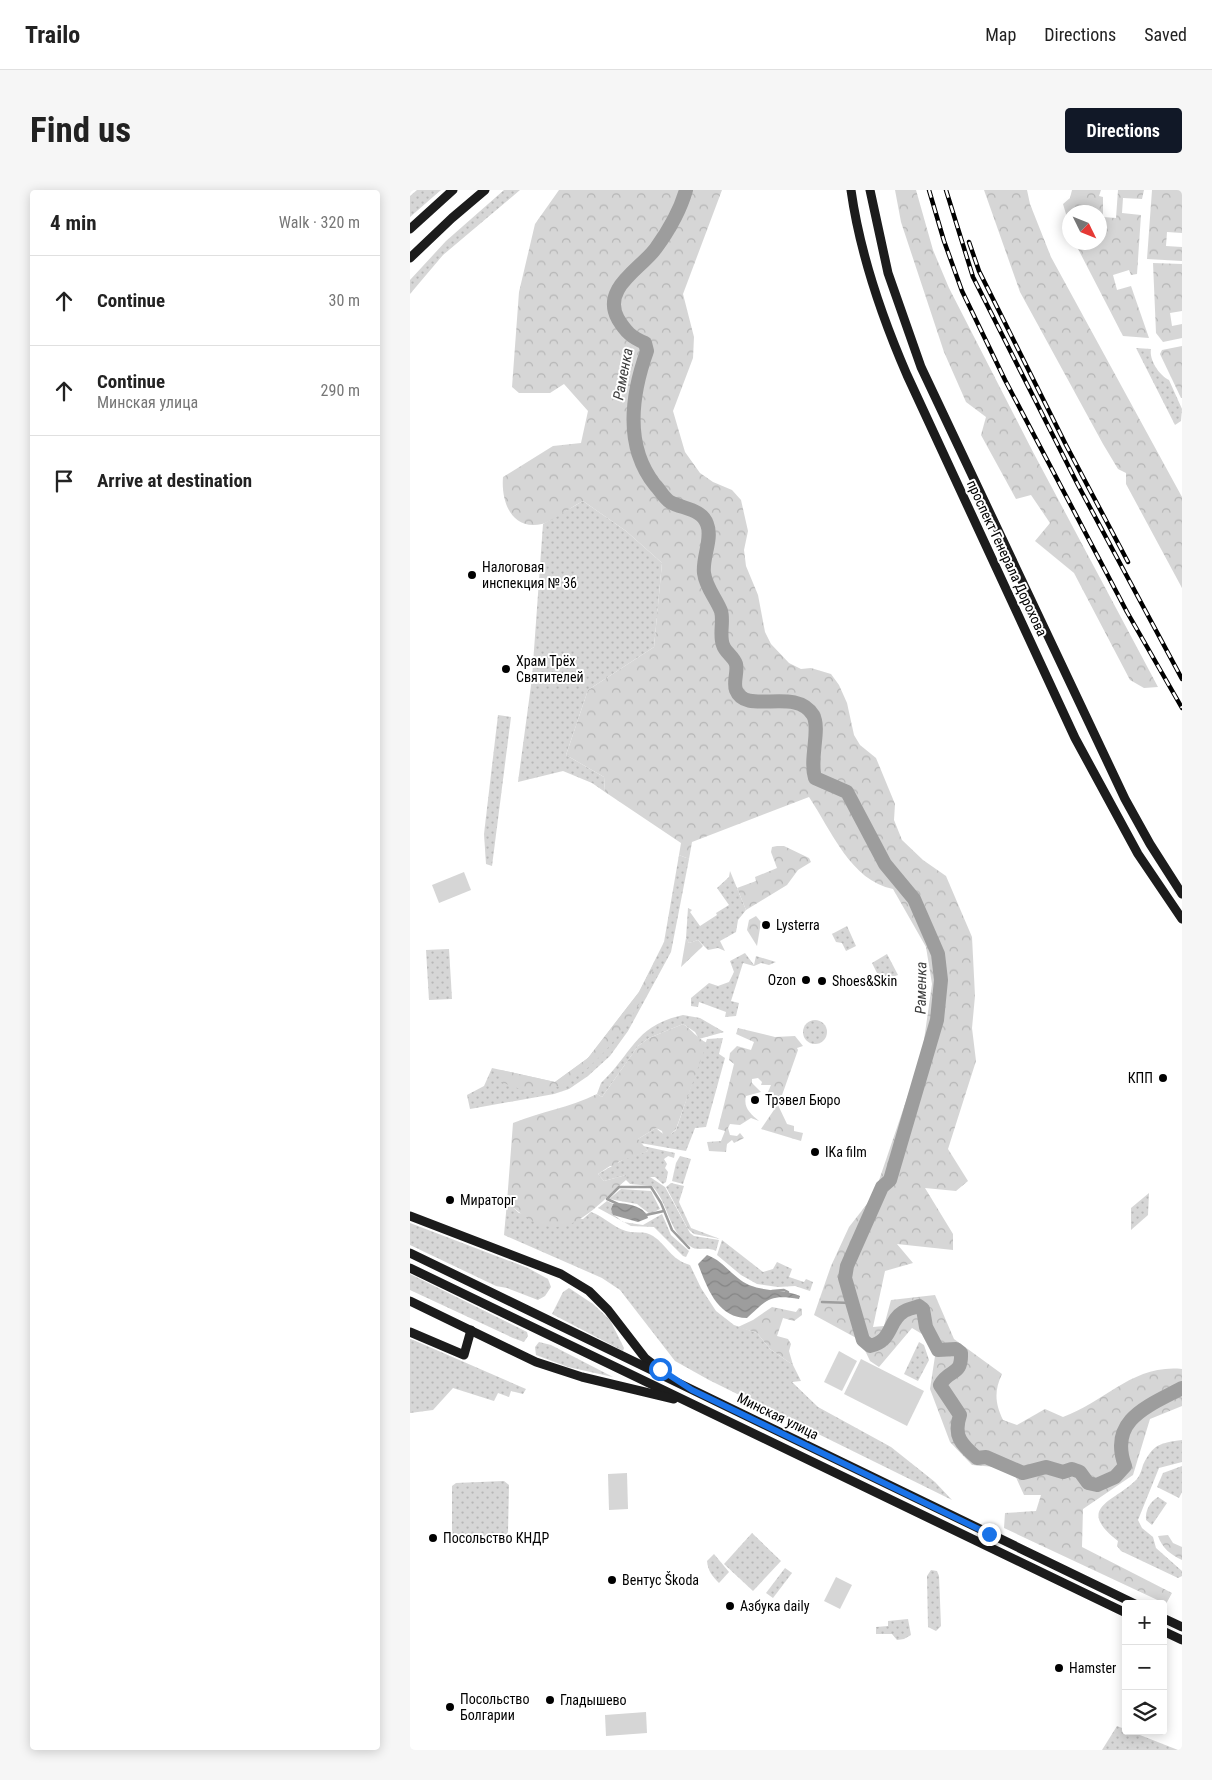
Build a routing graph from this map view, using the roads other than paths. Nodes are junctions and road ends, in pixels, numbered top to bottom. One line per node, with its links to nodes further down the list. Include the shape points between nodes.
1 (453, 190): 5 (main road)
2 (485, 190): 6 (main road)
3 (851, 190): 8 (main road, проспект Генерала Дорохова, via 865,262 907,375 1075,738 1138,854)
4 (870, 190): 7 (main road, проспект Генерала Дорохова, via 888,273 921,367 1120,790)
5 (410, 229)
6 (410, 258)
7 (1182, 894)
8 (1182, 919)
9 (410, 1216): 15 (main road, via 560,1274 589,1291 645,1358)
10 (410, 1253): 15 (main road, Минская улица)
11 (410, 1268): 16 (main road, Минская улица)
12 (410, 1301): 13 (main road)
13 (471, 1330): 14 (main road, via 464,1355); 16 (main road, via 536,1362 582,1378)
14 (410, 1332)
15 (692, 1390): 17 (main road, Минская улица)
16 (689, 1403): 18 (main road, Минская улица)
17 (1127, 1600)
18 (1122, 1611)
19 (1167, 1620): 20 (main road)
20 (1182, 1627)
21 (1167, 1633): 22 (main road)
22 (1182, 1640)

